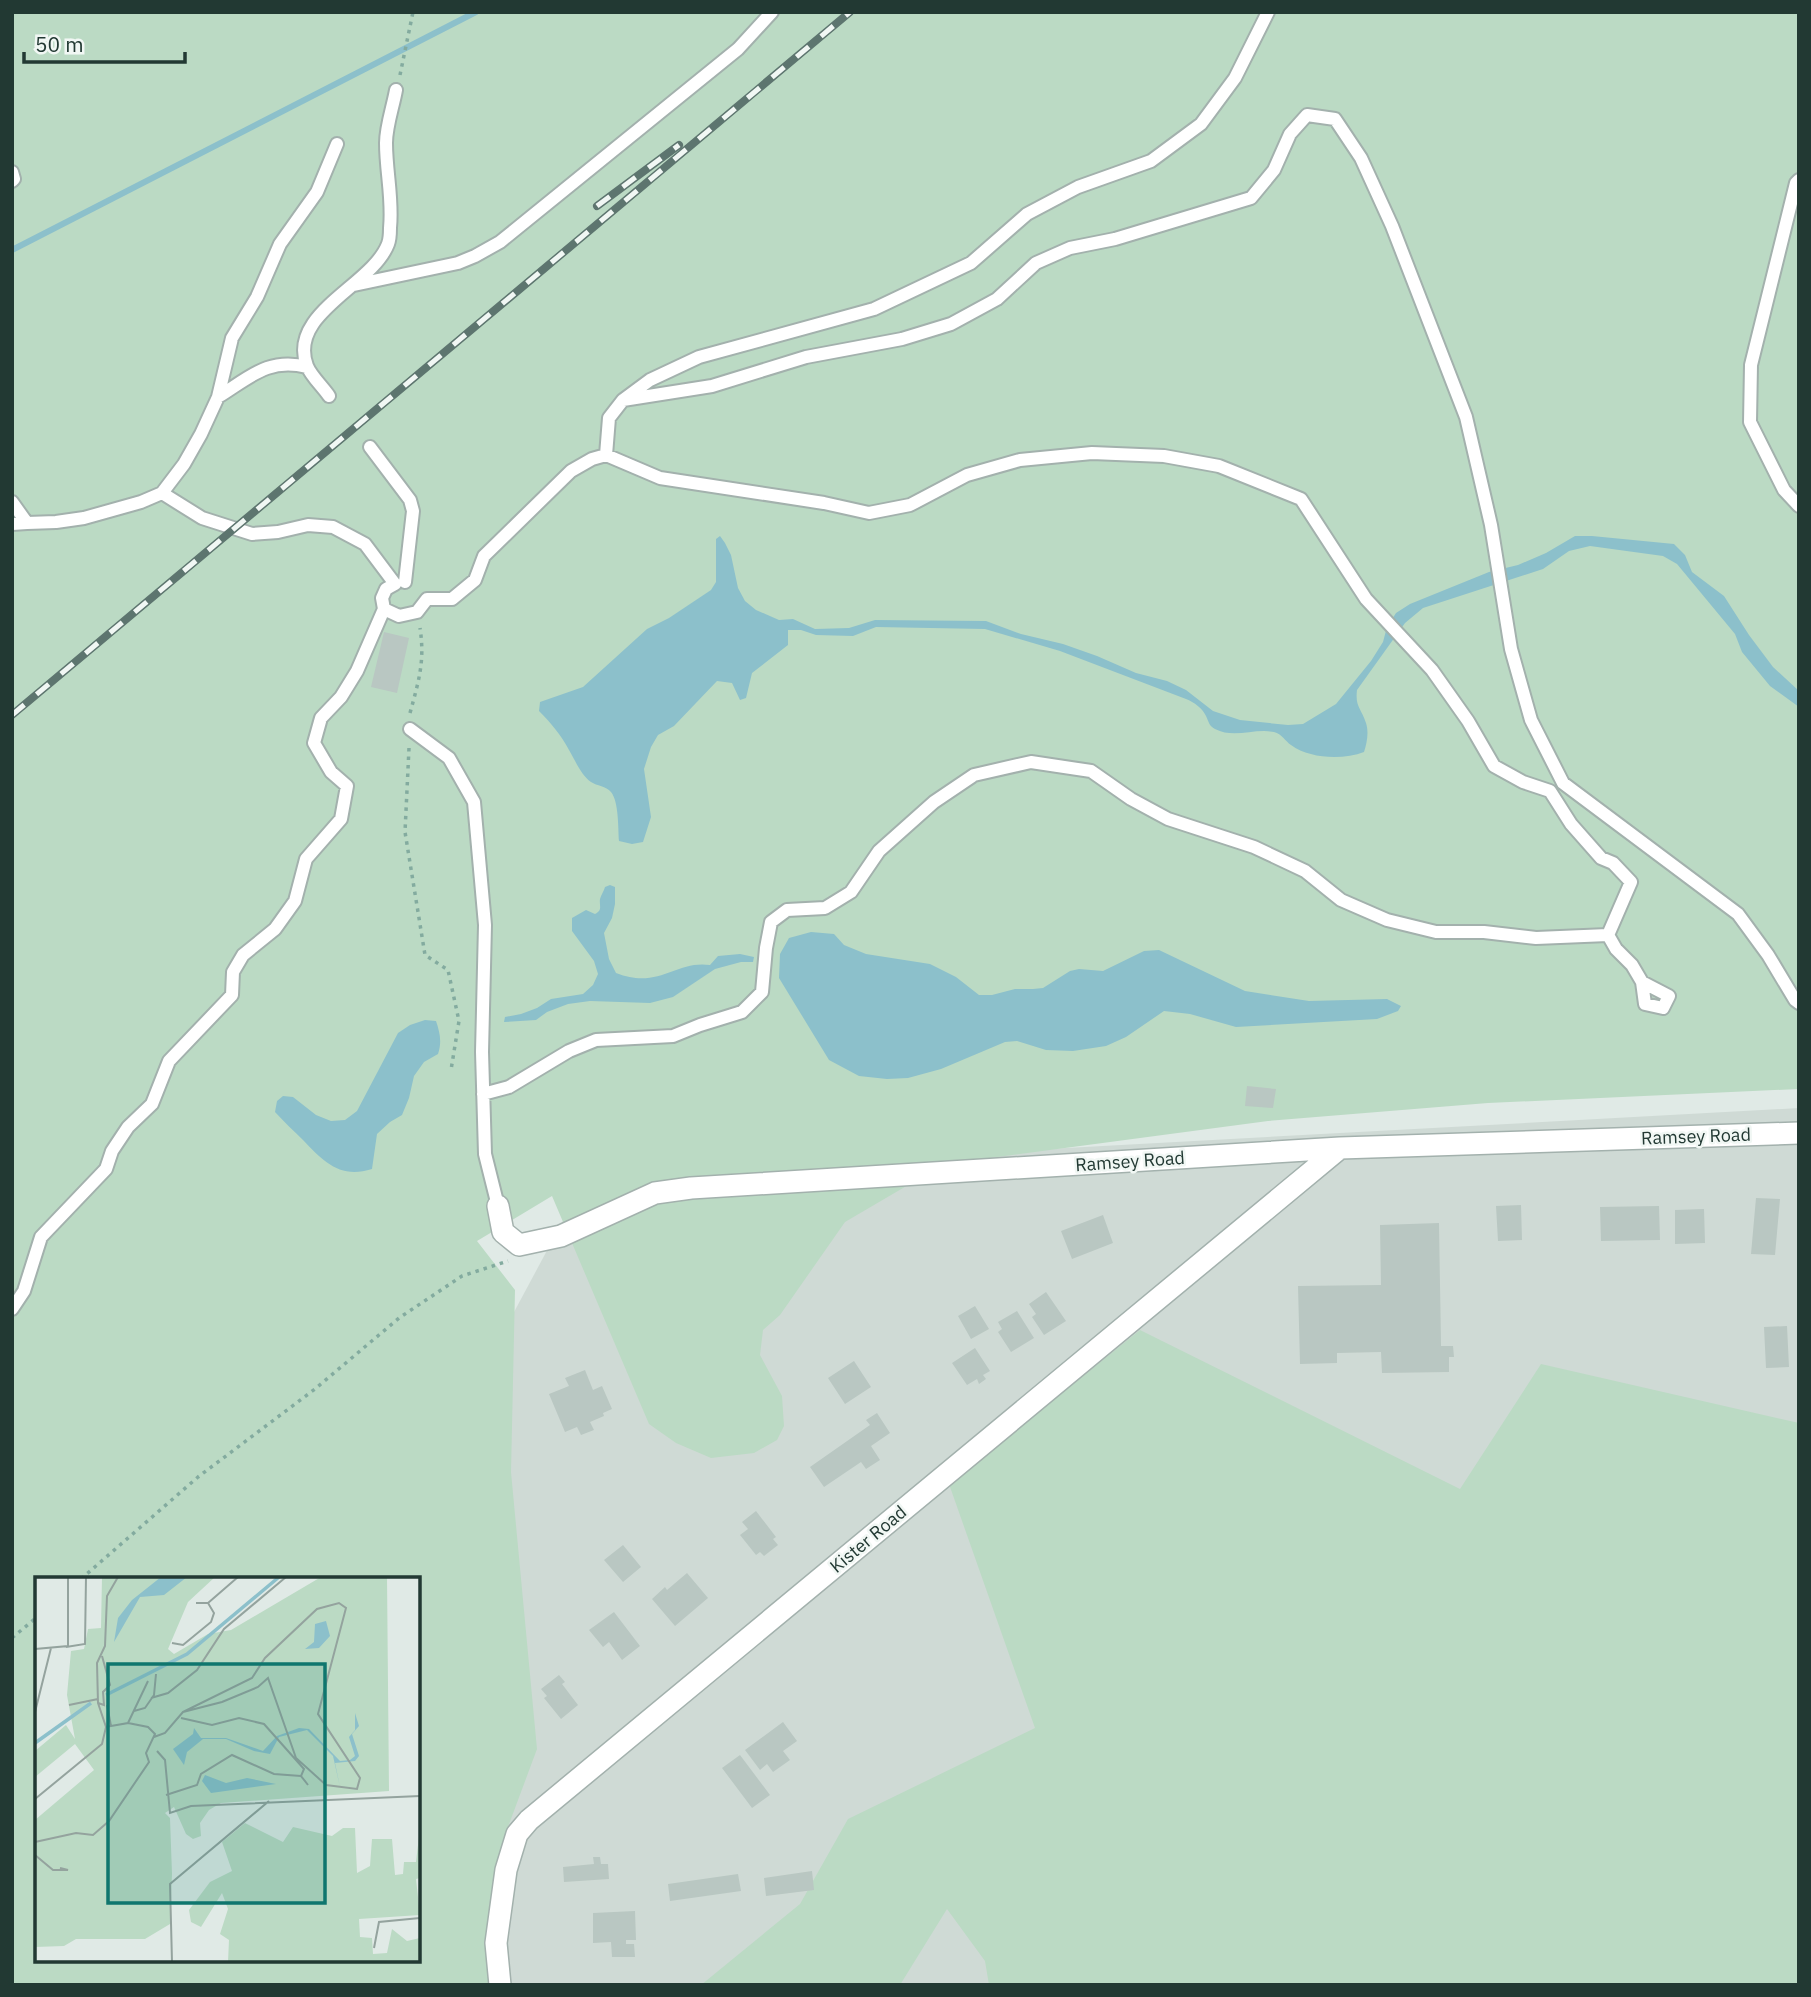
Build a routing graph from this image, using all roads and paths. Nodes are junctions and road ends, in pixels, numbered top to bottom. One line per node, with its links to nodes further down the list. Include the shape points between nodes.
1 (413, 12): 4 (path)
2 (772, 12): 9 (lane, via 738,49 500,242 458,263)
3 (1268, 12): 13 (lane, via 1235,78 1201,124 1151,161 1037,208 971,263 874,309 699,357 650,380)
4 (396, 90): 9 (lane, via 385,141 392,209 389,243)
5 (337, 144): 12 (lane, via 317,192 280,244 232,338)
6 (12, 172): 8 (lane)
7 (1799, 180): 18 (lane, via 1751,365 1750,422 1784,490)
8 (12, 181)
9 (354, 285): 10 (lane, via 312,323 306,339)
10 (307, 368): 11 (lane); 12 (lane, via 280,363 266,367)
11 (329, 396)
12 (218, 397): 16 (lane, via 190,454)
13 (623, 400): 15 (lane, via 609,418); 27 (lane, via 712,386 951,324 998,299 1036,263 1070,248 1251,198 1307,115 1335,119 1361,158 1392,226 1466,417 1491,525 1511,649 1531,720 1563,783 1738,914)
14 (370, 447): 21 (lane, via 410,500 413,511)
15 (606, 455): 23 (lane, via 571,471 484,556 475,580 452,599 427,599); 25 (lane, via 660,478 869,513 910,505 967,475 1020,460 1092,453 1164,456 1219,466 1301,499 1366,600 1439,681 1494,766 1550,791 1601,858 1632,882)
16 (162, 493): 19 (lane, via 84,518); 22 (lane, via 202,517 252,534 308,525 333,527 365,544 395,584 382,598)
17 (12, 502): 19 (lane)
18 (1799, 506)
19 (27, 523): 20 (lane)
20 (12, 524)
21 (405, 582)
22 (384, 609): 23 (lane, via 399,615); 34 (lane, via 357,671 321,718 314,743 331,772 347,786 341,819 306,859 295,901 275,929 243,955 233,972 232,995 169,1061 152,1104 128,1127 106,1169 41,1237 24,1291)
23 (418, 612): 24 (path, via 423,649)
24 (410, 729): 28 (path, via 405,832 425,955 447,970 459,1021); 29 (lane, via 449,758 474,802 485,925)
25 (1608, 935): 26 (lane); 29 (lane, via 1536,938 1436,932 1387,920 1341,900 1305,872 1254,847 1168,819 1091,771 1031,762 974,775 934,802 879,851 851,892 825,908 787,910 771,922 762,992 742,1012 673,1037 596,1040 509,1087)
26 (1642, 982)
27 (1799, 1003)
28 (451, 1070)
29 (483, 1094): 32 (lane, via 485,1154)
30 (1799, 1133): 31 (street, Ramsey Road)
31 (1340, 1148): 33 (street, Ramsey Road, via 691,1188 655,1193 561,1236); 38 (street, Kister Road, via 529,1819 517,1834 506,1870 496,1943)
32 (498, 1206): 33 (street, via 503,1232)
33 (519, 1245): 35 (path, via 507,1262 462,1276 400,1318 198,1477)
34 (12, 1309)
35 (83, 1577)
36 (35, 1619): 37 (path)
37 (12, 1638)
38 (500, 1985)

